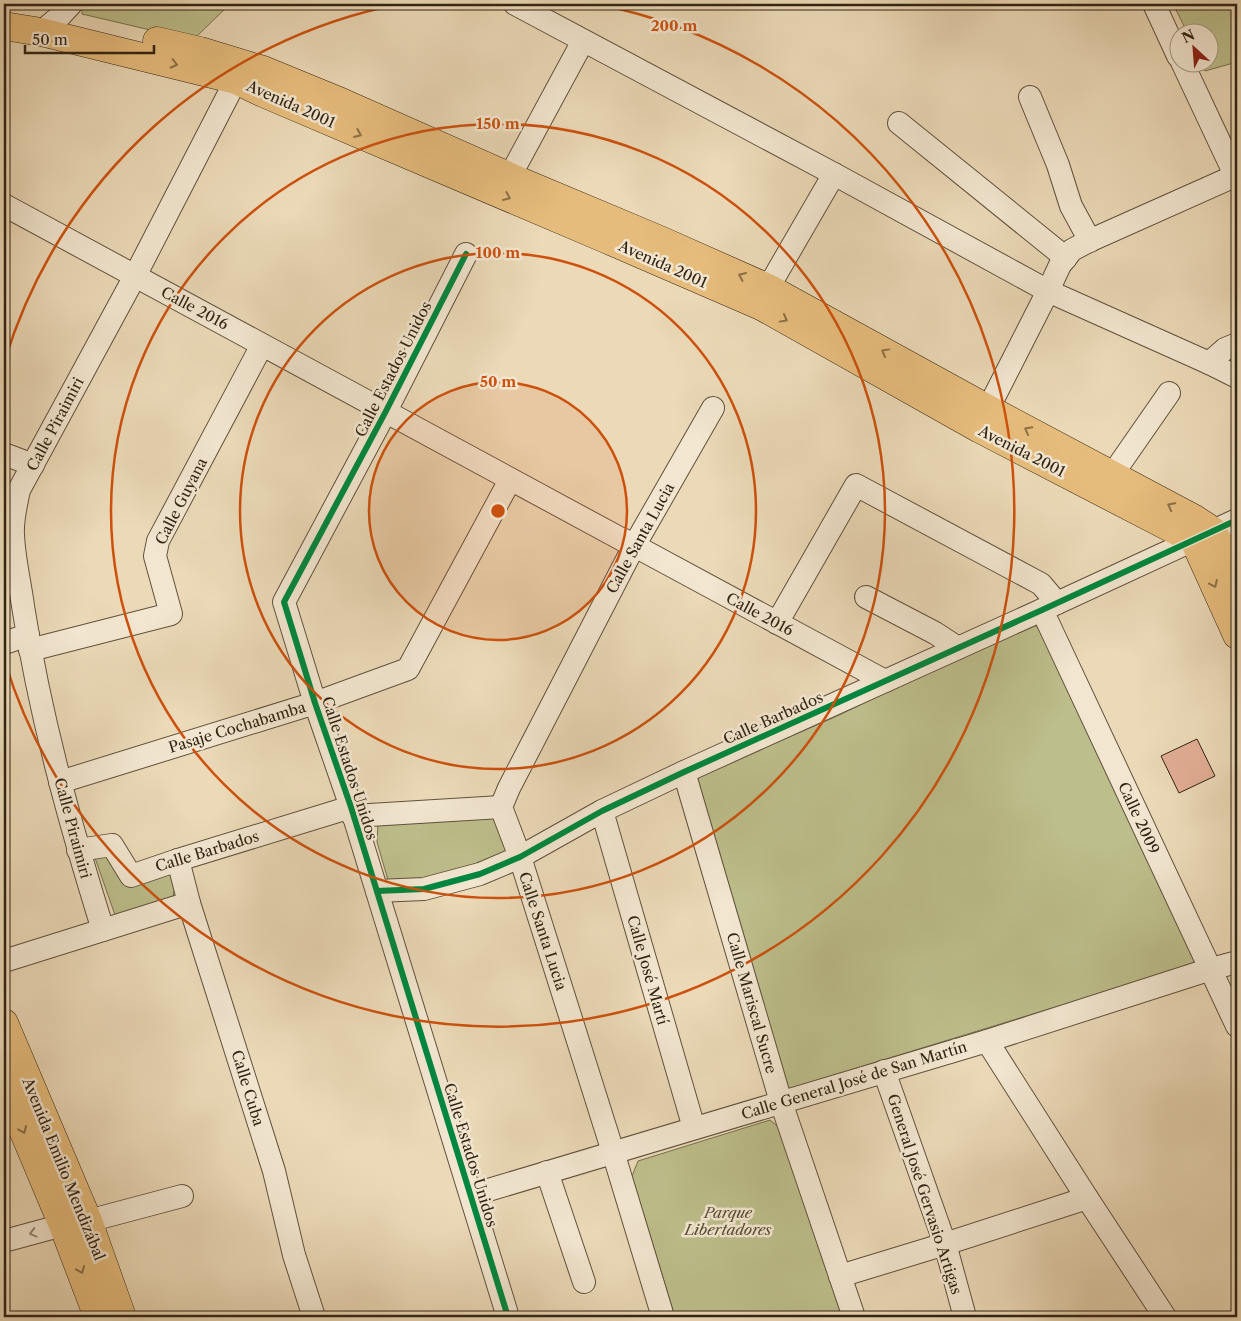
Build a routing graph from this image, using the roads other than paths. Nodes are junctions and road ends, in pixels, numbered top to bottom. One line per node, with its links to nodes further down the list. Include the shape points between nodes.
1 (515, 4): 7 (street)
2 (1154, 4): 6 (street)
3 (4, 8): 4 (main road, Avenida 2001)
4 (57, 18): 5 (main road, Avenida 2001); 8 (main road, Avenida 2001, via 200,51)
5 (4, 26)
6 (1168, 34)
7 (584, 40): 12 (street); 13 (street)
8 (239, 71): 13 (main road, Avenida 2001, via 263,70); 19 (street, Calle Piraimiri); 29 (main road, Avenida 2001, one-way to 29, via 263,93 763,308 927,399)
9 (1187, 72): 14 (street)
10 (1030, 97): 16 (street, via 1071,206)
11 (900, 123): 18 (street)
12 (834, 174): 20 (street); 21 (street)
13 (510, 176): 20 (main road, Avenida 2001, one-way to 13)
14 (1237, 176): 16 (street)
15 (6, 213): 19 (street, Calle 2016)
16 (1090, 241): 18 (street, via 1072,250)
17 (466, 254): 28 (street, Calle Estados Unidos)
18 (1066, 258): 21 (street)
19 (135, 276): 23 (street, Calle 2016); 31 (street, Calle Piraimiri)
20 (768, 288): 29 (main road, Avenida 2001, one-way to 20)
21 (1048, 291): 24 (street); 29 (street)
22 (1237, 344): 24 (street, via 1226,348)
23 (262, 345): 28 (street, Calle 2016); 41 (street, Calle Guyana, via 158,541 155,556 171,614)
24 (1209, 363): 25 (street)
25 (1237, 377)
26 (1169, 393): 32 (street)
27 (713, 408): 35 (street, Calle Santa Lucia)
28 (386, 411): 33 (street, Calle 2016); 35 (street, Calle 2016); 45 (street, Calle Estados Unidos, via 284,602)
29 (984, 419): 32 (main road, Avenida 2001, one-way to 29); 34 (main road, Avenida 2001)
30 (4, 454): 31 (street)
31 (33, 465): 41 (street, Calle Piraimiri, via 19,490 12,534)
32 (1112, 475): 34 (main road, Avenida 2001, one-way to 32)
33 (510, 480): 35 (street, Calle 2016); 45 (street, Pasaje Cochabamba, via 408,669)
34 (1215, 530): 36 (main road); 38 (street, Calle Barbados); 40 (main road, one-way to 40)
35 (634, 546): 39 (street, Calle 2016); 48 (street, Calle Santa Lucia)
36 (1237, 582)
37 (866, 597): 43 (street)
38 (1050, 607): 39 (street, Calle 2009, via 1041,584 856,485); 43 (street, Calle Barbados); 59 (street, Calle 2009)
39 (777, 623): 44 (street, Calle 2016)
40 (1237, 635)
41 (29, 642): 42 (street, Calle Guyana); 47 (street, Calle Piraimiri)
42 (4, 643)
43 (958, 648): 44 (street, Calle Barbados)
44 (885, 681): 46 (street, Calle Barbados)
45 (315, 703): 47 (street, Pasaje Cochabamba); 50 (street, Calle Estados Unidos)
46 (684, 772): 49 (street, Calle Barbados); 65 (street, Calle Mariscal Sucre)
47 (60, 782): 51 (street, Calle Piraimiri)
48 (501, 807): 50 (street, Calle Barbados); 52 (street, Calle Santa Lucia)
49 (602, 811): 52 (street, Calle Barbados); 66 (street, Calle José Martí)
50 (352, 812): 53 (street, Calle Barbados); 54 (street, Calle Estados Unidos)
51 (78, 850): 53 (street, Calle Barbados, via 112,845 132,876); 56 (street, Calle Piraimiri)
52 (520, 857): 54 (street, Calle Barbados, via 480,874 424,889); 67 (street, Calle Santa Lucia)
53 (178, 860): 55 (street, Calle Cuba)
54 (377, 891): 71 (street, Calle Estados Unidos)
55 (189, 902): 56 (street); 79 (street, Calle Cuba, via 274,1171 294,1255)
56 (103, 930): 57 (street)
57 (4, 961)
58 (1237, 962): 59 (street, Calle General José de San Martín)
59 (1210, 969): 61 (street, Calle 2009); 62 (street, Calle General José de San Martín)
60 (4, 1023): 72 (main road, Avenida Emilio Mendizábal)
61 (1237, 1026)
62 (987, 1040): 63 (street, Calle General José de San Martín); 70 (street)
63 (884, 1071): 65 (street, Calle General José de San Martín); 74 (street, General José Gervasio Artigas)
64 (4, 1085): 72 (main road, Avenida Emilio Mendizábal, one-way to 72)
65 (781, 1102): 66 (street, Calle General José de San Martín); 75 (street, Calle Mariscal Sucre)
66 (694, 1128): 67 (street, Calle General José de San Martín)
67 (613, 1152): 68 (street, Calle General José de San Martín); 81 (street, Calle Santa Lucia)
68 (547, 1172): 71 (street, Calle General José de San Martín, via 485,1191); 76 (street)
69 (182, 1196): 72 (street)
70 (1087, 1198): 74 (street); 84 (street)
71 (473, 1202): 80 (street, Calle Estados Unidos)
72 (75, 1223): 73 (street, one-way to 73); 77 (main road, Avenida Emilio Mendizábal, one-way to 77); 78 (main road, Avenida Emilio Mendizábal)
73 (4, 1241)
74 (945, 1244): 75 (street); 83 (street, General José Gervasio Artigas)
75 (840, 1276): 82 (street, Calle Mariscal Sucre)
76 (584, 1282)
77 (98, 1317)
78 (122, 1317)
79 (314, 1317)
80 (508, 1317)
81 (663, 1317)
82 (854, 1317)
83 (965, 1317)
84 (1165, 1317)

